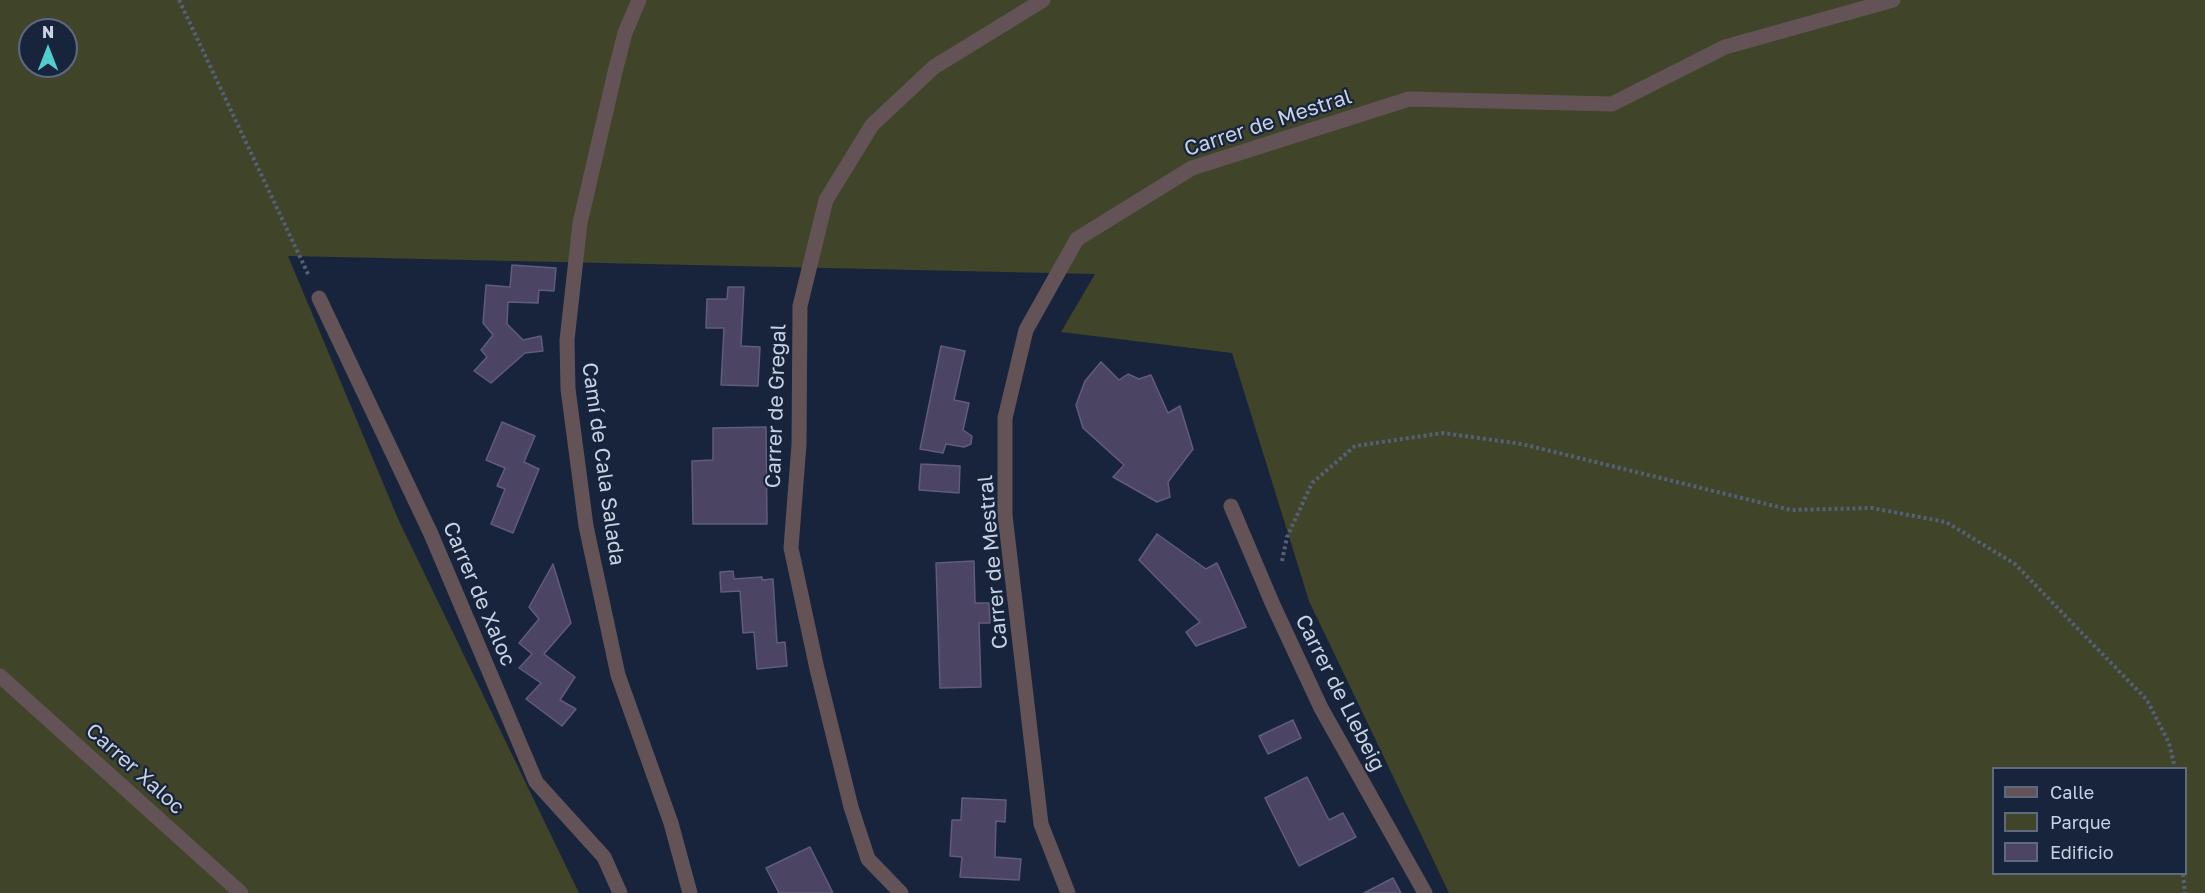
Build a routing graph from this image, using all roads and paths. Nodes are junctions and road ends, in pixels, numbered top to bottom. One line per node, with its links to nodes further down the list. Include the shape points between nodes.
1 (179, 0): 5 (path)
2 (639, 0): 13 (street, Camí de Cala Salada, via 625,33 580,223 567,340 568,389 586,526 618,675 671,823)
3 (1043, 0): 14 (street, Carrer de Gregal, via 934,67 872,125 826,200 800,306 799,444 791,548 851,807 868,859)
4 (1893, 0): 15 (street, Carrer de Mestral, via 1725,47 1612,104 1409,99 1192,168 1077,239 1026,330 1005,418 1005,515 1041,824)
5 (319, 298): 12 (street, Carrer de Xaloc, via 430,534 536,782 604,857)
6 (1231, 506): 7 (street, Carrer de Llebeig)
7 (1273, 605): 9 (path, via 1287,537 1312,483 1355,446 1443,433 1522,444 1791,510 1872,508 1946,522 2015,564 2146,700 2169,743); 16 (street, Carrer de Llebeig, via 1321,708)
8 (0, 676): 11 (street, Carrer Xaloc)
9 (2175, 767)
10 (2184, 875): 17 (path)
11 (241, 893)
12 (620, 893)
13 (690, 893)
14 (901, 893)
15 (1068, 893)
16 (1425, 893)
17 (2184, 893)

